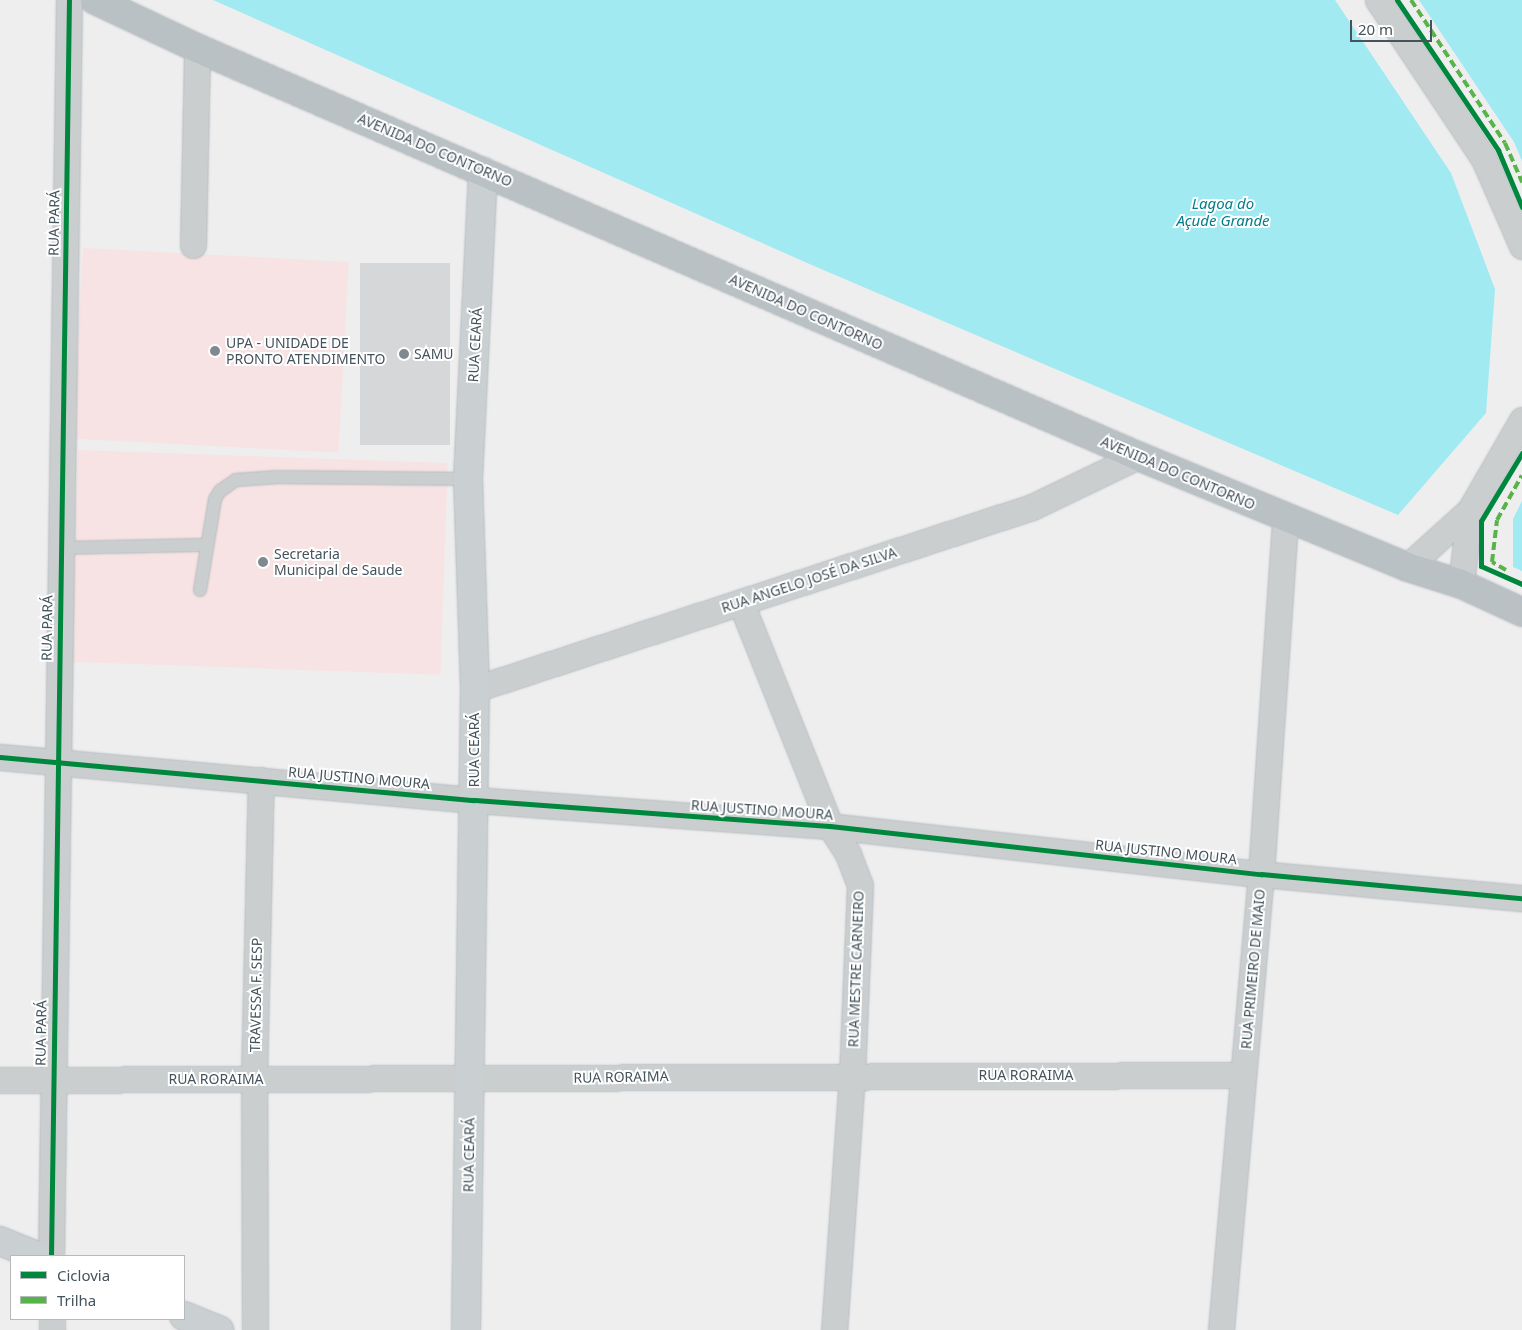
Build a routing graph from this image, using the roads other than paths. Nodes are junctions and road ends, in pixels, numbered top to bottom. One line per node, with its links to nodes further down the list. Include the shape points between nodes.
1 (69, 0): 14 (street, RUA PARÁ)
2 (95, 0): 4 (highway, AVENIDA DO CONTORNO)
3 (1378, 0): 7 (street, via 1484,159)
4 (197, 48): 5 (highway, AVENIDA DO CONTORNO); 6 (street)
5 (483, 171): 9 (highway, AVENIDA DO CONTORNO); 10 (street, RUA CEARÁ)
6 (193, 244)
7 (1522, 246)
8 (1522, 420): 11 (street)
9 (1138, 456): 12 (highway, AVENIDA DO CONTORNO); 18 (street, RUA ANGELO JOSÉ DA SILVA, via 1032,507)
10 (468, 479): 13 (lane, via 275,477 236,480 220,491 215,499); 20 (street, RUA CEARÁ)
11 (1470, 510): 15 (street); 16 (street)
12 (1285, 518): 15 (highway, AVENIDA DO CONTORNO); 26 (street, RUA PRIMEIRO DE MAIO)
13 (205, 544): 14 (lane); 17 (lane)
14 (60, 548): 22 (street, RUA PARÁ)
15 (1406, 567): 16 (highway, AVENIDA DO CONTORNO)
16 (1460, 584): 19 (highway, AVENIDA DO CONTORNO)
17 (200, 590)
18 (741, 603): 20 (street, RUA ANGELO JOSÉ DA SILVA); 25 (street, RUA MESTRE CARNEIRO)
19 (1522, 612)
20 (474, 689): 24 (street, RUA CEARÁ)
21 (0, 757): 22 (street, RUA JUSTINO MOURA)
22 (56, 764): 23 (street, RUA JUSTINO MOURA); 31 (street, RUA PARÁ)
23 (261, 780): 24 (street, RUA JUSTINO MOURA); 30 (street, TRAVESSA F. SESP)
24 (474, 800): 25 (street, RUA JUSTINO MOURA); 32 (street, RUA CEARÁ)
25 (830, 826): 26 (street, RUA JUSTINO MOURA); 28 (street, RUA MESTRE CARNEIRO, via 848,854 860,885)
26 (1262, 874): 27 (street, RUA JUSTINO MOURA); 29 (street, RUA PRIMEIRO DE MAIO)
27 (1522, 898)
28 (852, 1075): 29 (street, RUA RORAIMA); 32 (street, RUA RORAIMA); 41 (street, RUA MESTRE CARNEIRO)
29 (1243, 1075): 42 (street, RUA PRIMEIRO DE MAIO)
30 (254, 1078): 31 (street, RUA RORAIMA); 32 (street, RUA RORAIMA); 39 (street, TRAVESSA F. SESP)
31 (52, 1079): 33 (street, RUA RORAIMA); 36 (street, RUA PARÁ)
32 (470, 1079): 40 (street, RUA CEARÁ)
33 (0, 1080)
34 (0, 1241): 35 (street)
35 (35, 1255)
36 (51, 1255)
37 (185, 1316): 38 (street)
38 (219, 1330)
39 (255, 1330)
40 (466, 1330)
41 (834, 1330)
42 (1221, 1330)

